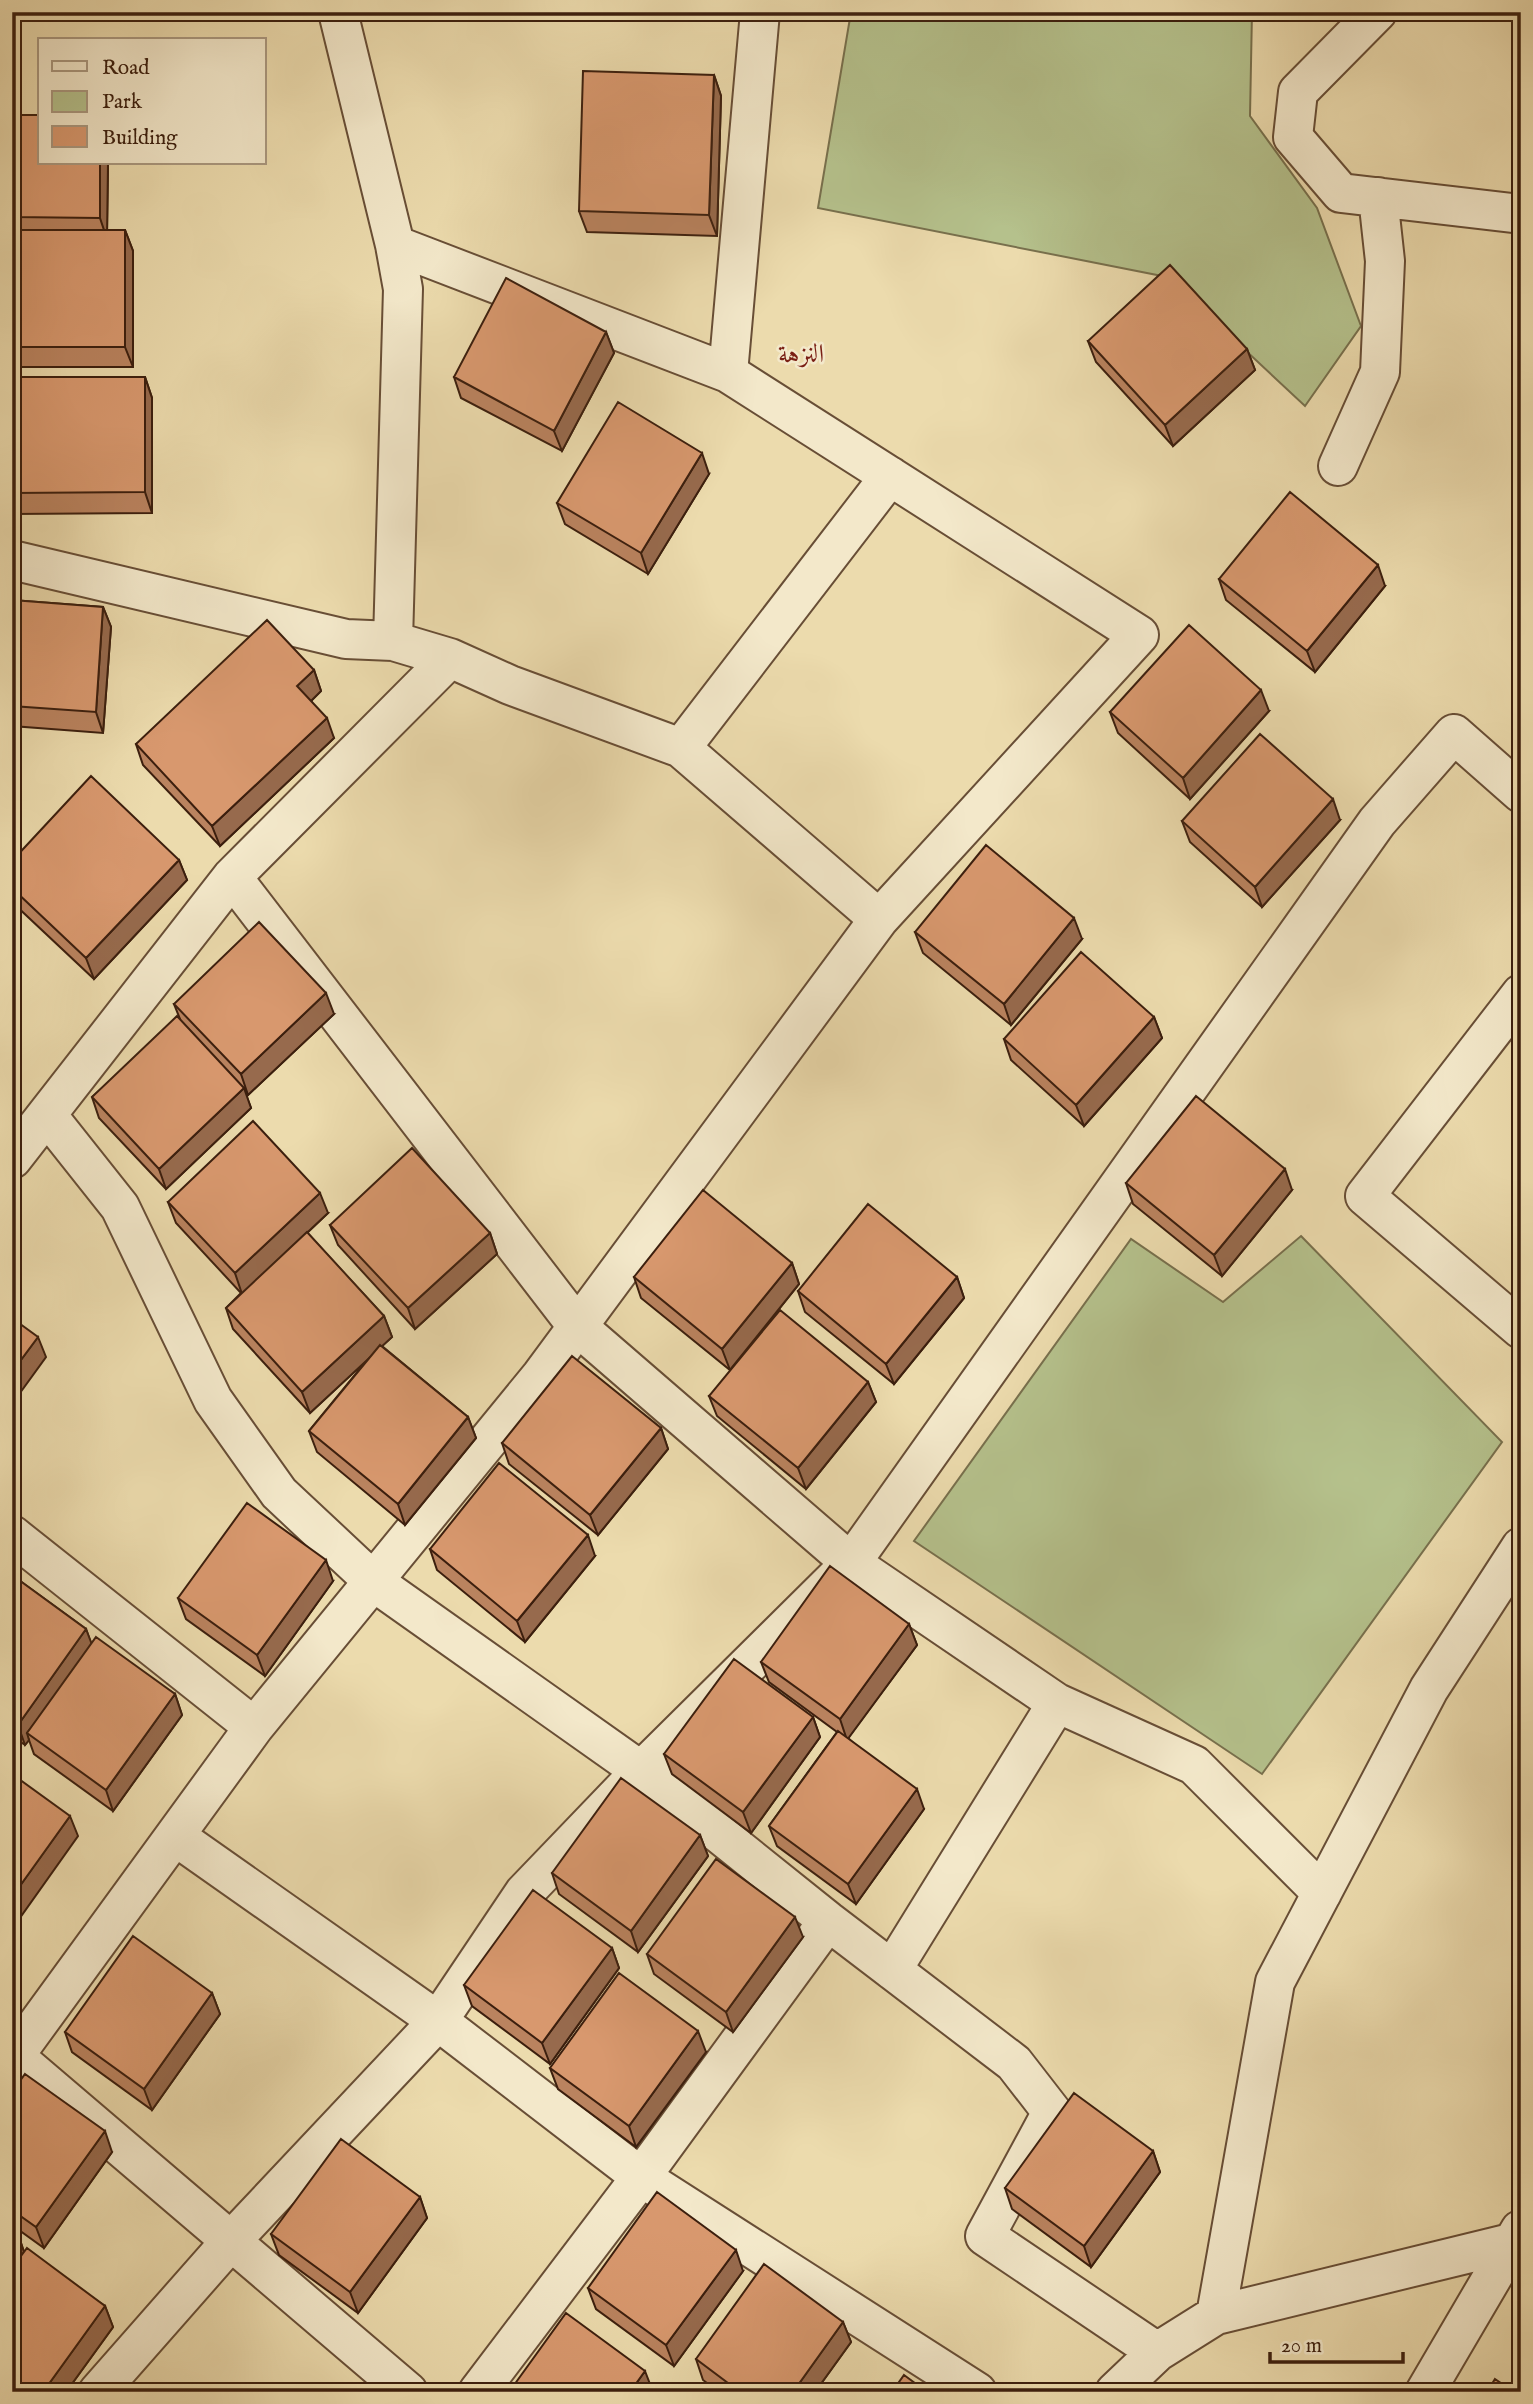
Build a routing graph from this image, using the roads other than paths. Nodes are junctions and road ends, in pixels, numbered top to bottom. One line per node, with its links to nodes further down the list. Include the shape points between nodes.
1 (338, 12): 6 (street)
2 (760, 12): 7 (street)
3 (1377, 12): 4 (street, via 1298,92 1293,137 1341,193)
4 (1378, 197): 5 (street); 8 (street, via 1385,261 1380,372)
5 (1521, 214)
6 (395, 245): 7 (street); 11 (street, via 403,289)
7 (729, 373): 9 (street)
8 (1338, 466)
9 (890, 476): 13 (street); 16 (street, via 1139,635)
10 (12, 560): 11 (street, via 346,639)
11 (393, 641): 12 (street)
12 (450, 658): 13 (street); 15 (street)
13 (681, 748): 16 (street)
14 (1521, 793): 24 (street, via 1454,734 1377,822)
15 (232, 877): 18 (street); 20 (street)
16 (878, 919): 20 (street)
17 (1521, 994): 21 (street, via 1365,1196)
18 (47, 1115): 19 (street); 25 (street, via 120,1207 220,1410 279,1493)
19 (12, 1158)
20 (578, 1326): 24 (street); 25 (street)
21 (1521, 1329)
22 (12, 1535): 27 (street)
23 (1521, 1547): 30 (street, via 1429,1689)
24 (851, 1563): 26 (street); 28 (street)
25 (374, 1582): 27 (street); 28 (street)
26 (1056, 1703): 30 (street, via 1194,1765); 32 (street)
27 (254, 1727): 29 (street)
28 (641, 1772): 31 (street); 33 (street, via 524,1893)
29 (175, 1836): 33 (street); 34 (street)
30 (1322, 1893): 38 (street, via 1276,1983)
31 (828, 1921): 32 (street); 35 (street)
32 (892, 1970): 39 (street, via 1014,2063 1052,2112 985,2236)
33 (438, 2021): 35 (street); 37 (street)
34 (18, 2041): 37 (street)
35 (640, 2177): 42 (street); 43 (street)
36 (1517, 2239): 38 (street); 45 (street)
37 (230, 2242): 40 (street); 41 (street)
38 (1216, 2315): 39 (street)
39 (1157, 2352): 44 (street)
40 (98, 2392)
41 (408, 2392)
42 (478, 2392)
43 (977, 2392)
44 (1115, 2392)
45 (1425, 2392)

